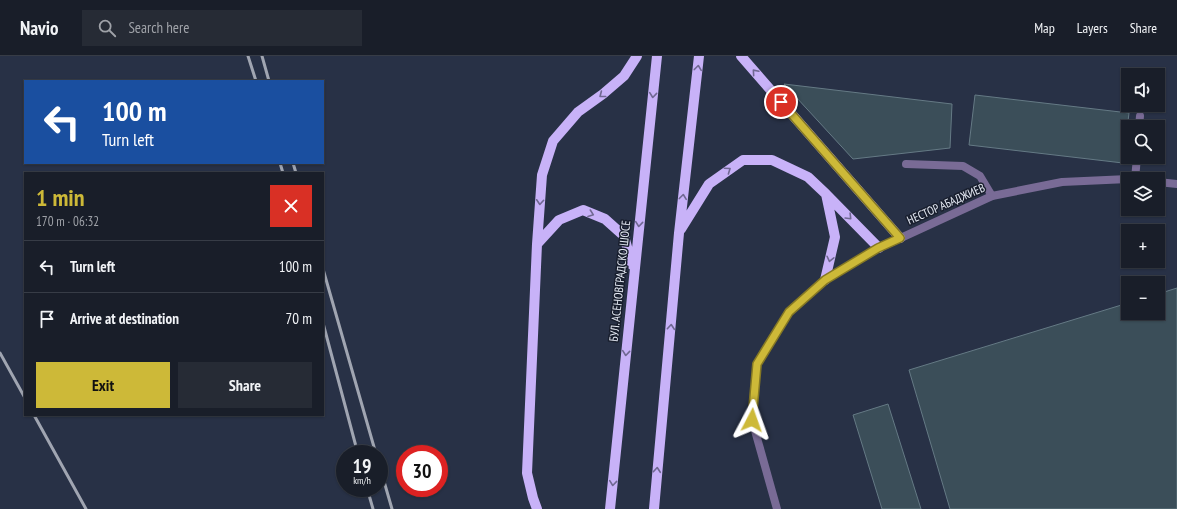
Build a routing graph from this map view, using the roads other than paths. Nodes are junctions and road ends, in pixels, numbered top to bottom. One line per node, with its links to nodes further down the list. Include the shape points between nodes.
1 (637, 56): 15 (main road, one-way to 15, via 624,76 578,112 553,141 542,175)
2 (657, 56): 17 (main road, БУЛ. АСЕНОВГРАДСКО ШОСЕ, one-way to 17)
3 (699, 56): 13 (main road, one-way to 3)
4 (741, 56): 14 (main road, one-way to 4)
5 (1140, 116): 6 (street)
6 (1140, 120)
7 (906, 164): 12 (street, via 963,166 980,176)
8 (1121, 179): 12 (street, НЕСТОР АБАДЖИЕВ, via 1062,182)
9 (1165, 183): 10 (street)
10 (1177, 184)
11 (826, 194): 13 (main road, one-way to 11, via 709,184 743,160 772,160 808,177); 16 (main road, one-way to 16); 18 (main road, one-way to 18, via 835,237)
12 (992, 196): 14 (street, НЕСТОР АБАДЖИЕВ)
13 (679, 233): 21 (main road, one-way to 13)
14 (900, 238): 16 (street, НЕСТОР АБАДЖИЕВ)
15 (537, 244): 17 (main road, one-way to 17, via 559,220 583,210 605,219 624,236); 19 (main road, via 527,472)
16 (878, 248): 18 (street, НЕСТОР АБАДЖИЕВ)
17 (634, 273): 20 (main road, БУЛ. АСЕНОВГРАДСКО ШОСЕ, one-way to 20)
18 (825, 280): 22 (street, НЕСТОР АБАДЖИЕВ, via 789,312 757,364 752,420)
19 (537, 509)
20 (610, 509)
21 (654, 509)
22 (777, 509)

